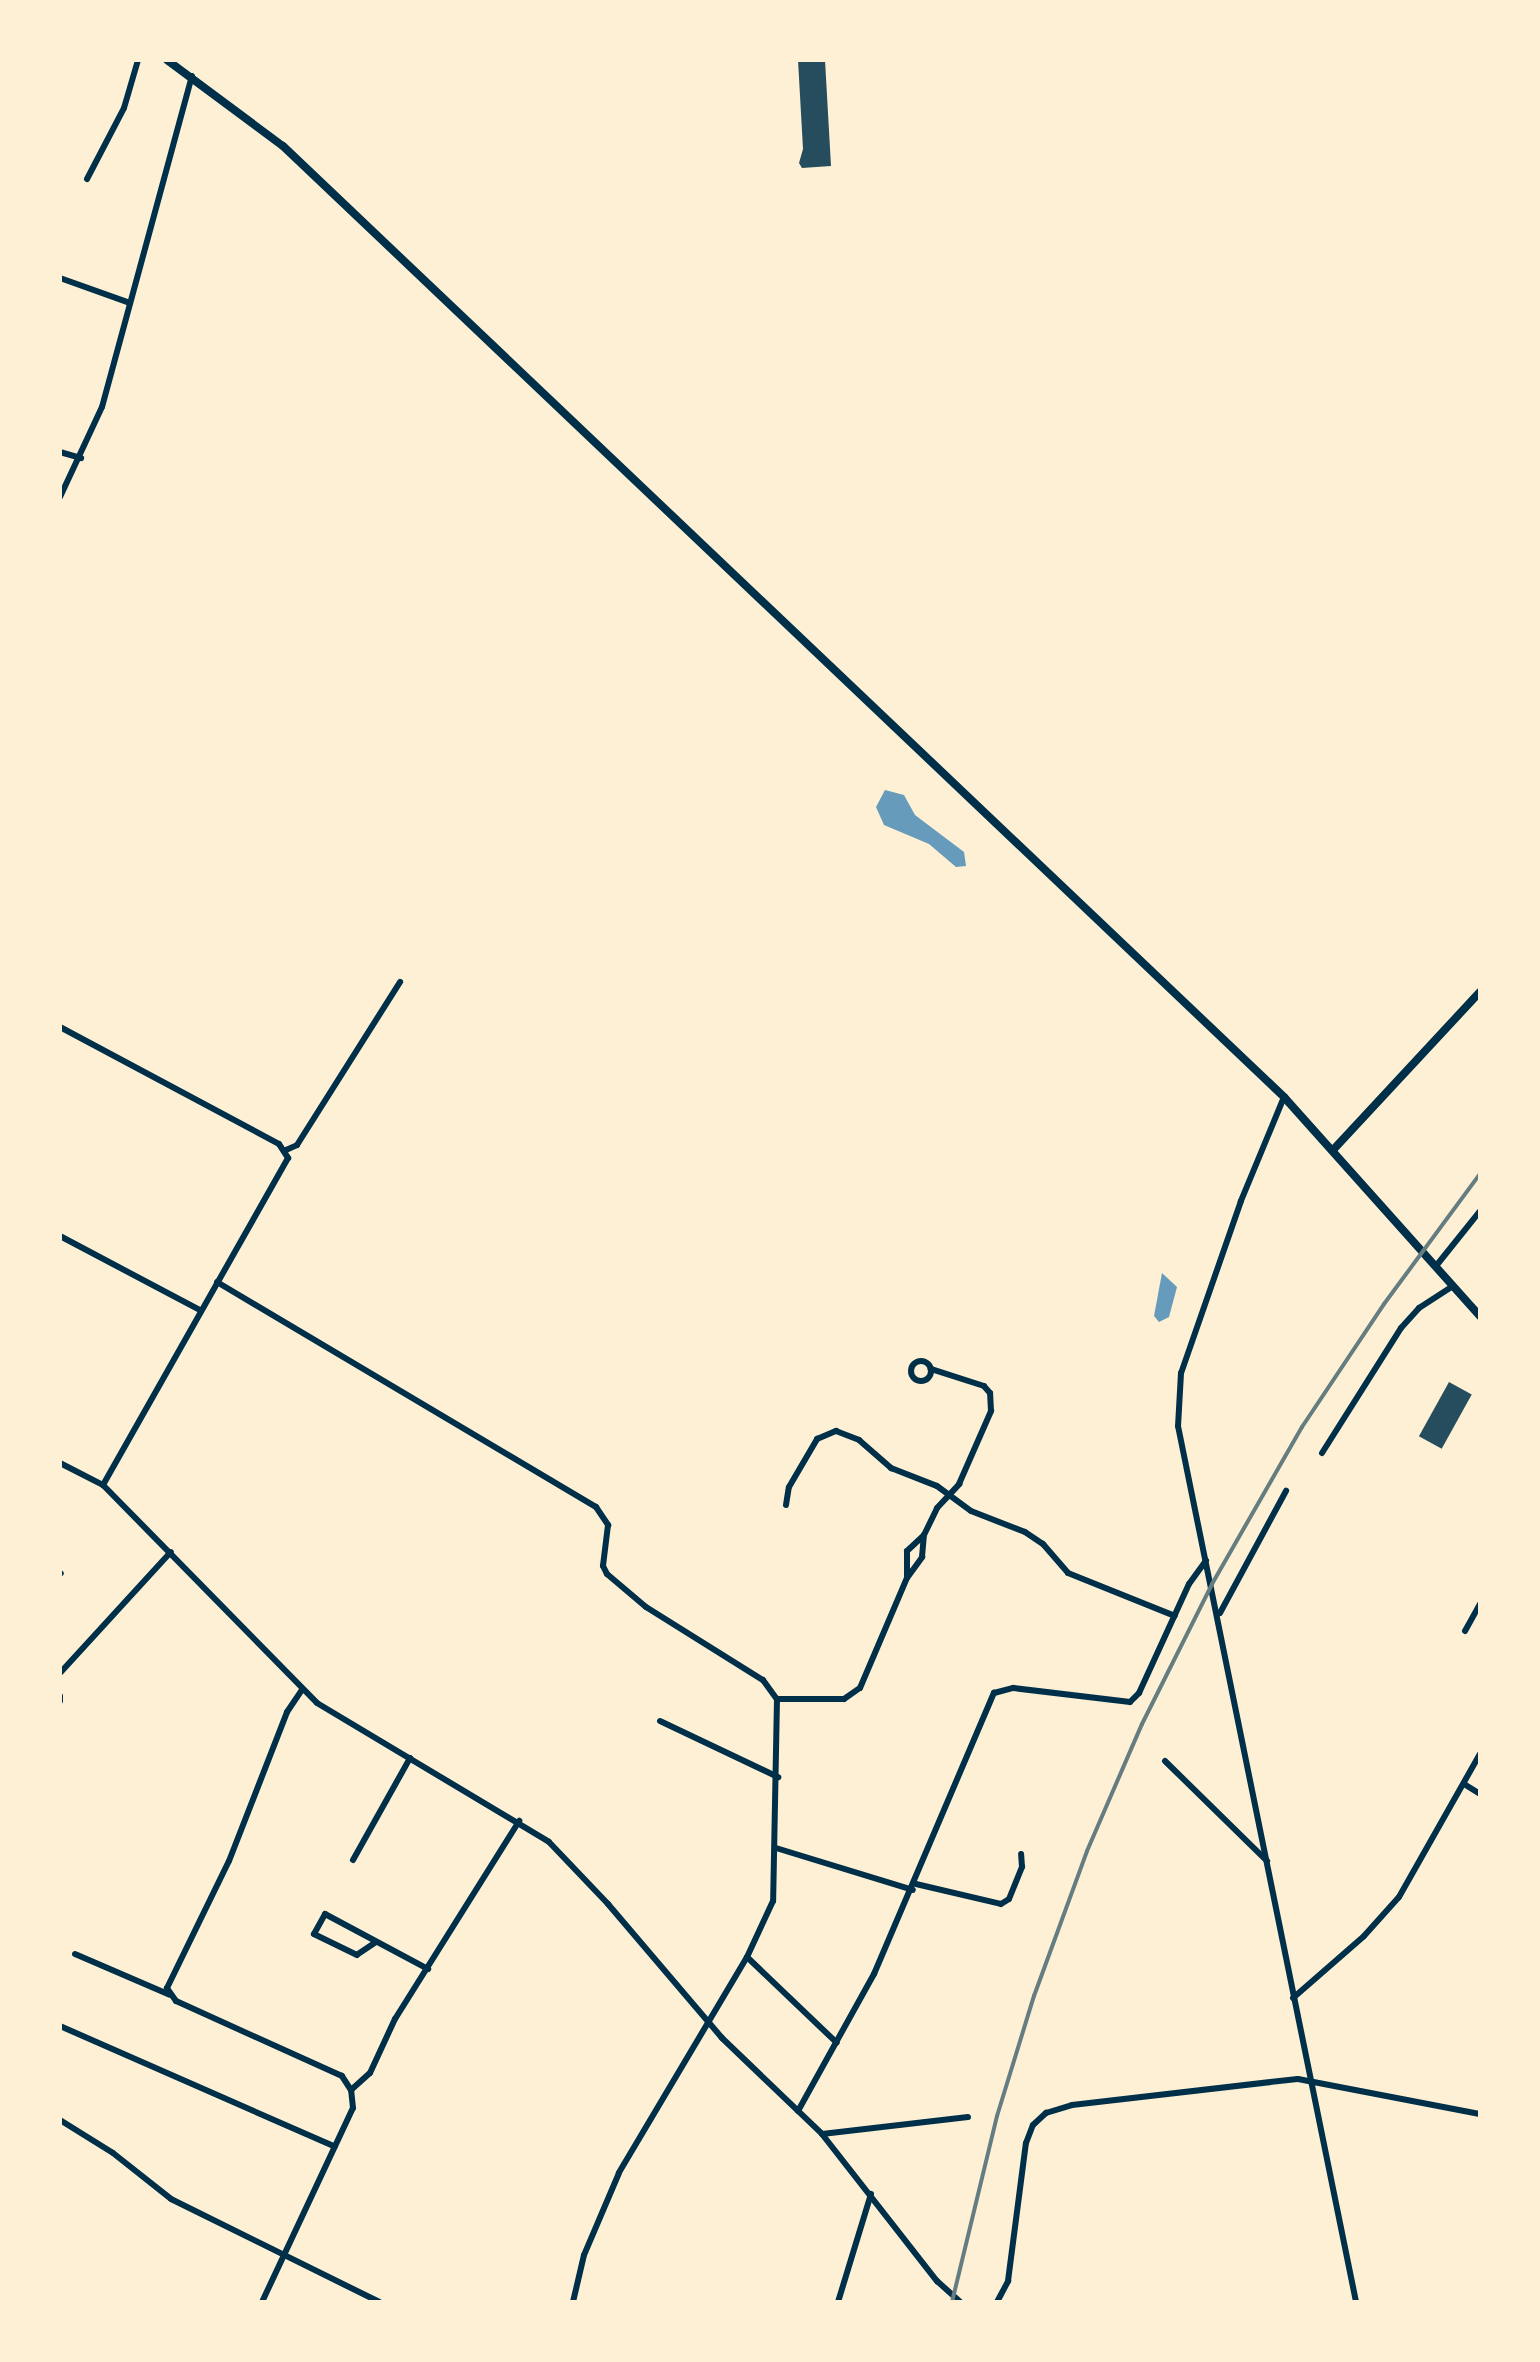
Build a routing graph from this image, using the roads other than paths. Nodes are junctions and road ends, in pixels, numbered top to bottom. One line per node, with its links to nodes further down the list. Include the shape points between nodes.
1 (138, 60): 4 (street, via 124,108)
2 (167, 60): 3 (street)
3 (192, 76): 6 (street); 13 (street, via 257,125)
4 (87, 179)
5 (60, 278): 6 (street)
6 (130, 304): 8 (street)
7 (60, 452): 8 (street)
8 (81, 458): 9 (street)
9 (60, 496)
10 (400, 982): 14 (street, via 297,1145)
11 (1479, 994): 15 (street)
12 (60, 1028): 14 (street)
13 (1284, 1097): 15 (street); 32 (street, via 1181,1373 1178,1426)
14 (286, 1150): 19 (street, via 285,1166)
15 (1333, 1150): 18 (street)
16 (1480, 1211): 18 (street)
17 (60, 1236): 21 (street)
18 (1436, 1266): 20 (street)
19 (217, 1282): 21 (street); 40 (street, via 596,1507 608,1525 607,1574 646,1607 762,1680)
20 (1453, 1286): 22 (street); 24 (street, via 1400,1328)
21 (200, 1310): 26 (street)
22 (1480, 1316)
23 (931, 1369): 28 (street, via 984,1386 992,1403 959,1484)
24 (1322, 1453)
25 (60, 1462): 26 (street)
26 (103, 1486): 31 (street)
27 (1286, 1491): 35 (street)
28 (948, 1494): 29 (street, via 891,1468 859,1440 829,1431 798,1470); 30 (street); 36 (street, via 1044,1544 1068,1572)
29 (786, 1505)
30 (924, 1535): 33 (street, via 922,1557); 33 (street, via 907,1552)
31 (171, 1552): 38 (street); 39 (street)
32 (1207, 1560): 35 (street); 36 (street)
33 (907, 1578): 40 (street, via 852,1696)
34 (1480, 1604): 37 (street)
35 (1220, 1614): 52 (street)
36 (1175, 1616): 53 (street, via 1130,1702 1012,1688 994,1693)
37 (1464, 1631)
38 (60, 1673)
39 (302, 1690): 43 (street); 58 (street, via 229,1861 168,1979)
40 (777, 1699): 45 (street)
41 (660, 1721): 45 (street)
42 (1480, 1754): 46 (street)
43 (410, 1758): 48 (street); 51 (street)
44 (1165, 1761): 52 (street)
45 (778, 1777): 49 (street)
46 (1464, 1784): 47 (street); 59 (street, via 1399,1897)
47 (1480, 1794)
48 (518, 1822): 57 (street); 60 (street, via 566,1858)
49 (776, 1848): 53 (street); 56 (street, via 774,1901)
50 (1021, 1854): 53 (street, via 1010,1899 1001,1904)
51 (353, 1860)
52 (1267, 1862): 59 (street)
53 (914, 1887): 62 (street)
54 (376, 1942): 54 (street, via 357,1955 314,1934 325,1914); 57 (street)
55 (75, 1954): 58 (street)
56 (747, 1957): 60 (street); 62 (street)
57 (428, 1969): 64 (street, via 370,2073)
58 (171, 1996): 64 (street, via 342,2076)
59 (1293, 1998): 63 (street)
60 (708, 2022): 65 (street); 75 (street, via 620,2173 584,2255)
61 (60, 2026): 70 (street)
62 (837, 2043): 65 (street)
63 (1311, 2080): 66 (street); 78 (street, via 1046,2112 1026,2143 1008,2282); 79 (street)
64 (351, 2090): 70 (street, via 353,2108)
65 (798, 2111): 69 (street)
66 (1480, 2114)
67 (968, 2117): 69 (street)
68 (60, 2120): 72 (street, via 172,2198)
69 (822, 2134): 71 (street)
70 (335, 2147): 72 (street)
71 (871, 2193): 76 (street); 77 (street)
72 (284, 2254): 73 (street); 74 (street)
73 (262, 2302)
74 (380, 2302)
75 (573, 2302)
76 (838, 2302)
77 (960, 2302)
78 (997, 2302)
79 (1356, 2302)

